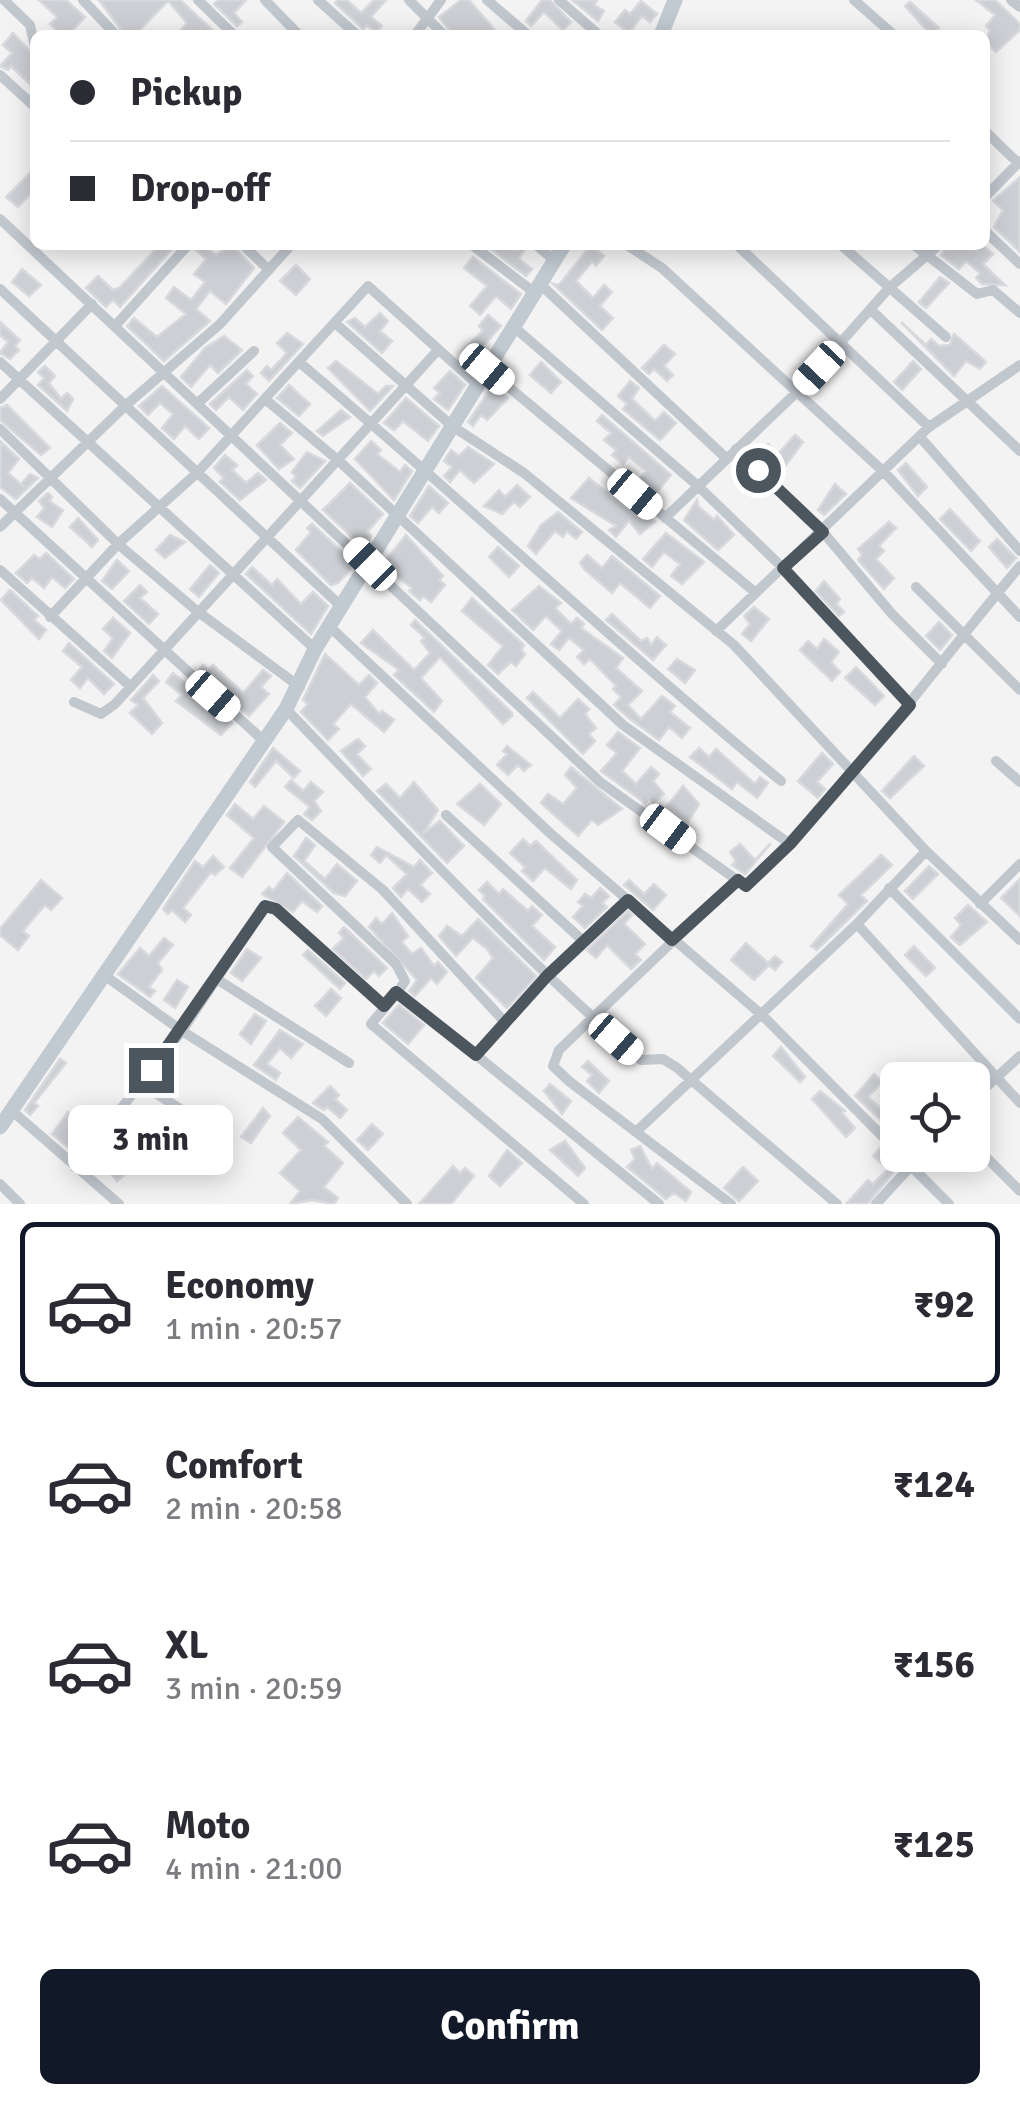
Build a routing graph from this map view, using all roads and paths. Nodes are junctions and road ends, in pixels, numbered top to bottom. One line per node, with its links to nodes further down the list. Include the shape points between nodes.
1 (4, 0): 15 (street)
2 (83, 0): 16 (street)
3 (198, 0): 17 (street)
4 (265, 0): 18 (street)
5 (318, 0): 19 (street)
6 (410, 0): 14 (street)
7 (441, 0): 14 (street)
8 (487, 0): 22 (street)
9 (558, 0): 23 (street)
10 (674, 0): 24 (street)
11 (854, 0): 25 (street)
12 (1011, 0): 13 (street)
13 (1020, 7)
14 (427, 20): 20 (street); 21 (street)
15 (31, 30)
16 (111, 30)
17 (229, 30)
18 (294, 30)
19 (351, 30)
20 (418, 30)
21 (438, 30)
22 (522, 30)
23 (593, 30)
24 (663, 30)
25 (888, 30)
26 (0, 76): 27 (street)
27 (30, 103)
28 (990, 136): 29 (street)
29 (1019, 162): 30 (street)
30 (990, 192)
31 (0, 219): 33 (street)
32 (990, 237): 48 (street)
33 (30, 247)
34 (34, 250): 53 (street)
35 (184, 250): 57 (street)
36 (248, 250): 49 (street)
37 (287, 250): 49 (street)
38 (480, 250): 50 (street)
39 (542, 250): 47 (street)
40 (561, 250): 47 (street)
41 (635, 250): 72 (street)
42 (742, 250): 61 (street)
43 (847, 250): 51 (street)
44 (920, 250): 46 (street)
45 (934, 250): 46 (street)
46 (928, 256): 51 (street); 55 (street, via 977,294 992,290)
47 (554, 260): 50 (street)
48 (1020, 264)
49 (269, 270): 68 (street)
50 (538, 288): 58 (street); 87 (street)
51 (889, 288): 54 (street); 59 (street)
52 (0, 289): 60 (street)
53 (92, 304): 57 (street); 60 (street)
54 (871, 310): 61 (street); 76 (street)
55 (1020, 313)
56 (335, 323): 62 (street, via 362,291 374,287); 65 (street); 70 (street)
57 (116, 326): 68 (street)
58 (514, 327): 66 (street); 93 (street)
59 (946, 337)
60 (56, 340): 69 (street); 77 (street)
61 (841, 344): 72 (street); 80 (street)
62 (438, 350): 70 (street); 71 (street)
63 (254, 352): 75 (street)
64 (0, 362): 69 (street)
65 (299, 362): 74 (street); 78 (street)
66 (487, 369): 71 (street); 99 (street)
67 (1018, 369): 76 (street)
68 (167, 373): 75 (street); 77 (street)
69 (18, 379): 73 (street); 84 (street)
70 (405, 385): 78 (street); 79 (street)
71 (478, 385): 79 (street)
72 (797, 392): 85 (street); 91 (street)
73 (0, 399)
74 (265, 399): 82 (street); 88 (street)
75 (198, 403): 82 (street)
76 (968, 403): 80 (street); 86 (street)
77 (126, 406): 84 (street); 90 (street)
78 (373, 424): 88 (street); 89 (street)
79 (452, 426): 89 (street); 119 (street, via 524,473)
80 (930, 427): 83 (street)
81 (0, 430): 92 (street)
82 (232, 436): 90 (street); 95 (street)
83 (920, 436): 91 (street); 104 (street)
84 (89, 446): 92 (street); 96 (street)
85 (736, 449): 87 (street); 101 (street)
86 (1020, 451)
87 (726, 458): 93 (street)
88 (338, 461): 95 (street); 98 (street)
89 (428, 469): 98 (street); 133 (street)
90 (197, 473): 96 (street); 102 (street)
91 (886, 473): 101 (street); 113 (street)
92 (53, 480): 97 (street); 103 (street)
93 (698, 486): 99 (street); 107 (street)
94 (0, 499): 97 (street)
95 (301, 500): 102 (street); 105 (street)
96 (158, 509): 103 (street); 109 (street)
97 (16, 514): 100 (street); 110 (street)
98 (398, 516): 105 (street); 136 (street, via 623,724)
99 (664, 518): 112 (street)
100 (0, 527)
101 (823, 532): 107 (street); 123 (street)
102 (268, 538): 109 (street); 114 (street)
103 (118, 544): 110 (street); 115 (street)
104 (1020, 551)
105 (370, 564): 114 (street); 139 (street, via 600,782)
106 (1020, 566): 113 (street)
107 (783, 568): 112 (street); 128 (street)
108 (0, 570): 116 (street)
109 (230, 573): 115 (street); 121 (street)
110 (84, 580): 116 (street); 122 (street)
111 (916, 586): 120 (street)
112 (756, 593): 119 (street)
113 (998, 593): 117 (street); 120 (street)
114 (343, 608): 118 (street)
115 (197, 610): 122 (street); 125 (street)
116 (50, 616): 124 (street)
117 (1020, 617)
118 (330, 627): 121 (street); 141 (street)
119 (716, 630): 132 (street)
120 (964, 639): 123 (street); 126 (street)
121 (314, 649): 125 (street)
122 (162, 651): 124 (street); 130 (street)
123 (942, 664): 128 (street)
124 (131, 687): 127 (street, via 101,714)
125 (300, 687): 129 (street)
126 (1020, 690)
127 (74, 702)
128 (910, 705): 132 (street)
129 (286, 709): 130 (street); 148 (street)
130 (264, 741): 147 (street)
131 (996, 761): 134 (street)
132 (853, 768): 136 (street); 137 (street)
133 (781, 781)
134 (1020, 782)
135 (446, 815): 144 (street)
136 (790, 844): 139 (street, via 746,886)
137 (926, 851): 140 (street); 142 (street)
138 (1020, 864): 142 (street)
139 (738, 880): 145 (street)
140 (890, 888): 143 (street); 154 (street)
141 (628, 900): 144 (street); 145 (street)
142 (980, 904): 146 (street)
143 (857, 924): 152 (street); 160 (street)
144 (582, 940): 148 (street)
145 (672, 940): 152 (street); 153 (street)
146 (1020, 940)
147 (104, 976): 156 (street); 165 (street)
148 (547, 976): 153 (street); 155 (street)
149 (214, 978): 151 (street, via 265,906); 156 (street); 159 (street)
150 (396, 992): 151 (street); 155 (street, via 406,981 396,964 272,847 298,820 383,890); 157 (street)
151 (384, 1006): 179 (street, via 370,1024)
152 (762, 1015): 161 (street); 168 (street)
153 (592, 1018): 161 (street, via 640,1060 663,1059); 167 (street, via 559,1050 553,1066)
154 (1020, 1019)
155 (504, 1020): 157 (street)
156 (182, 1031): 163 (street); 178 (street, via 322,1119)
157 (476, 1055): 180 (street)
158 (1020, 1056): 160 (street)
159 (349, 1063)
160 (994, 1078): 162 (street); 164 (street)
161 (692, 1080): 167 (street); 182 (street)
162 (990, 1082)
163 (140, 1083): 169 (street); 171 (street)
164 (1020, 1103)
165 (11, 1110): 166 (street); 171 (street)
166 (0, 1127)
167 (638, 1130): 181 (street)
168 (880, 1135)
169 (222, 1136)
170 (990, 1161): 175 (street)
171 (75, 1167): 177 (street)
172 (905, 1172): 183 (street)
173 (917, 1172): 184 (street)
174 (0, 1184): 176 (street)
175 (1020, 1191)
176 (20, 1204)
177 (118, 1204)
178 (407, 1204)
179 (584, 1204)
180 (659, 1204)
181 (731, 1204)
182 (837, 1204)
183 (876, 1204)
184 (949, 1204)

